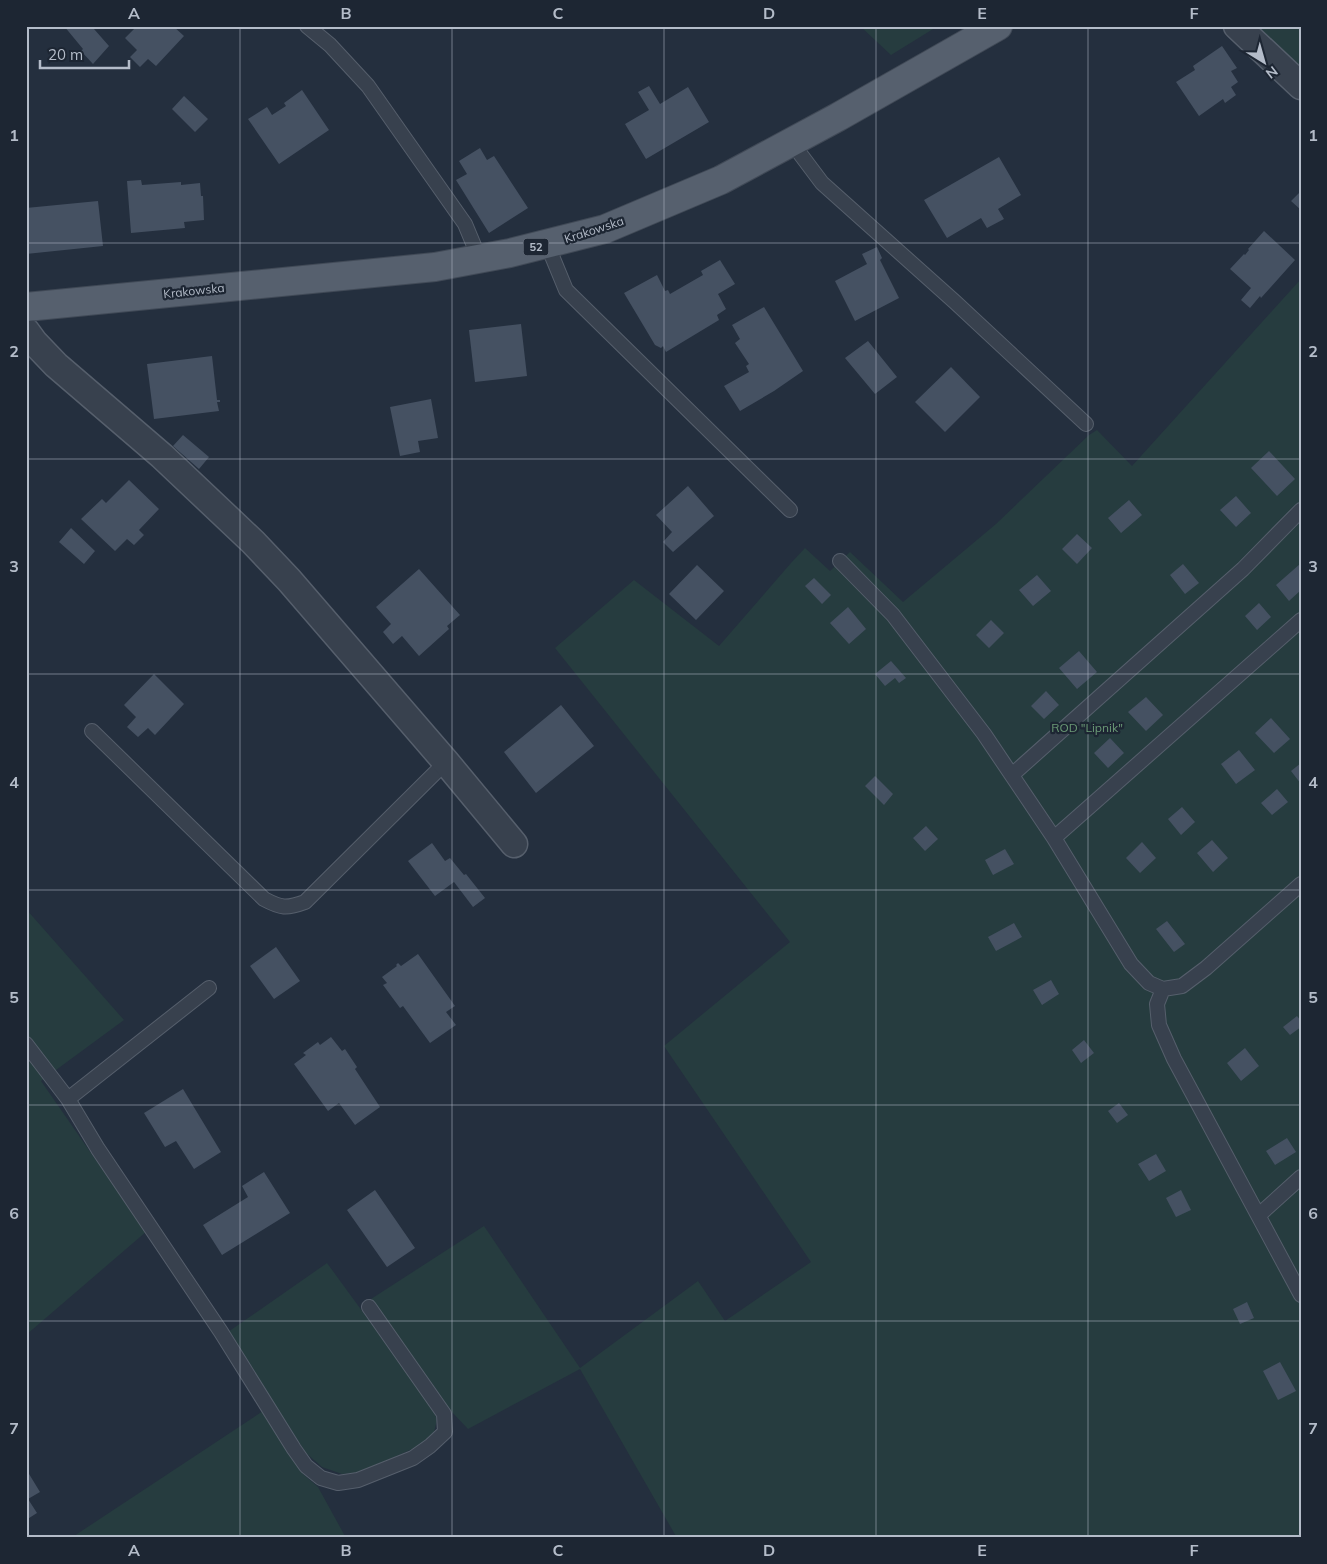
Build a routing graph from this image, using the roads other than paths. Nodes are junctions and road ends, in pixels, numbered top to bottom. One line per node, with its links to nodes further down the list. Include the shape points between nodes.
1 (308, 26): 7 (lane, via 368,86 465,224)
2 (998, 26): 5 (main road, Krakowska / 52)
3 (1238, 26): 4 (street)
4 (1301, 86)
5 (792, 143): 6 (main road, Krakowska / 52, via 662,206 604,229); 10 (lane, via 822,183)
6 (547, 244): 7 (main road, Krakowska / 52); 11 (lane, via 566,290)
7 (480, 260): 8 (main road, Krakowska / 52)
8 (26, 307)
9 (26, 331): 16 (street, via 56,365 162,456 253,542)
10 (1086, 424)
11 (790, 510)
12 (1301, 510): 17 (lane, via 1243,569)
13 (840, 561): 17 (lane, via 893,615)
14 (1301, 620): 18 (lane)
15 (92, 731): 16 (lane, via 264,899 279,907 305,902)
16 (446, 762): 19 (street)
17 (1013, 774): 18 (lane)
18 (1054, 838): 22 (lane, via 1131,964 1149,983)
19 (514, 844)
20 (1301, 884): 22 (lane, via 1206,968 1182,986)
21 (208, 988): 24 (lane)
22 (1163, 988): 26 (lane, via 1157,1004 1159,1026)
23 (26, 1044): 24 (lane)
24 (68, 1098): 28 (lane, via 294,1449 306,1466 321,1478 338,1483 358,1480 413,1458 445,1432 444,1414)
25 (1301, 1177): 26 (lane)
26 (1259, 1215): 27 (lane)
27 (1301, 1295)
28 (369, 1307)

